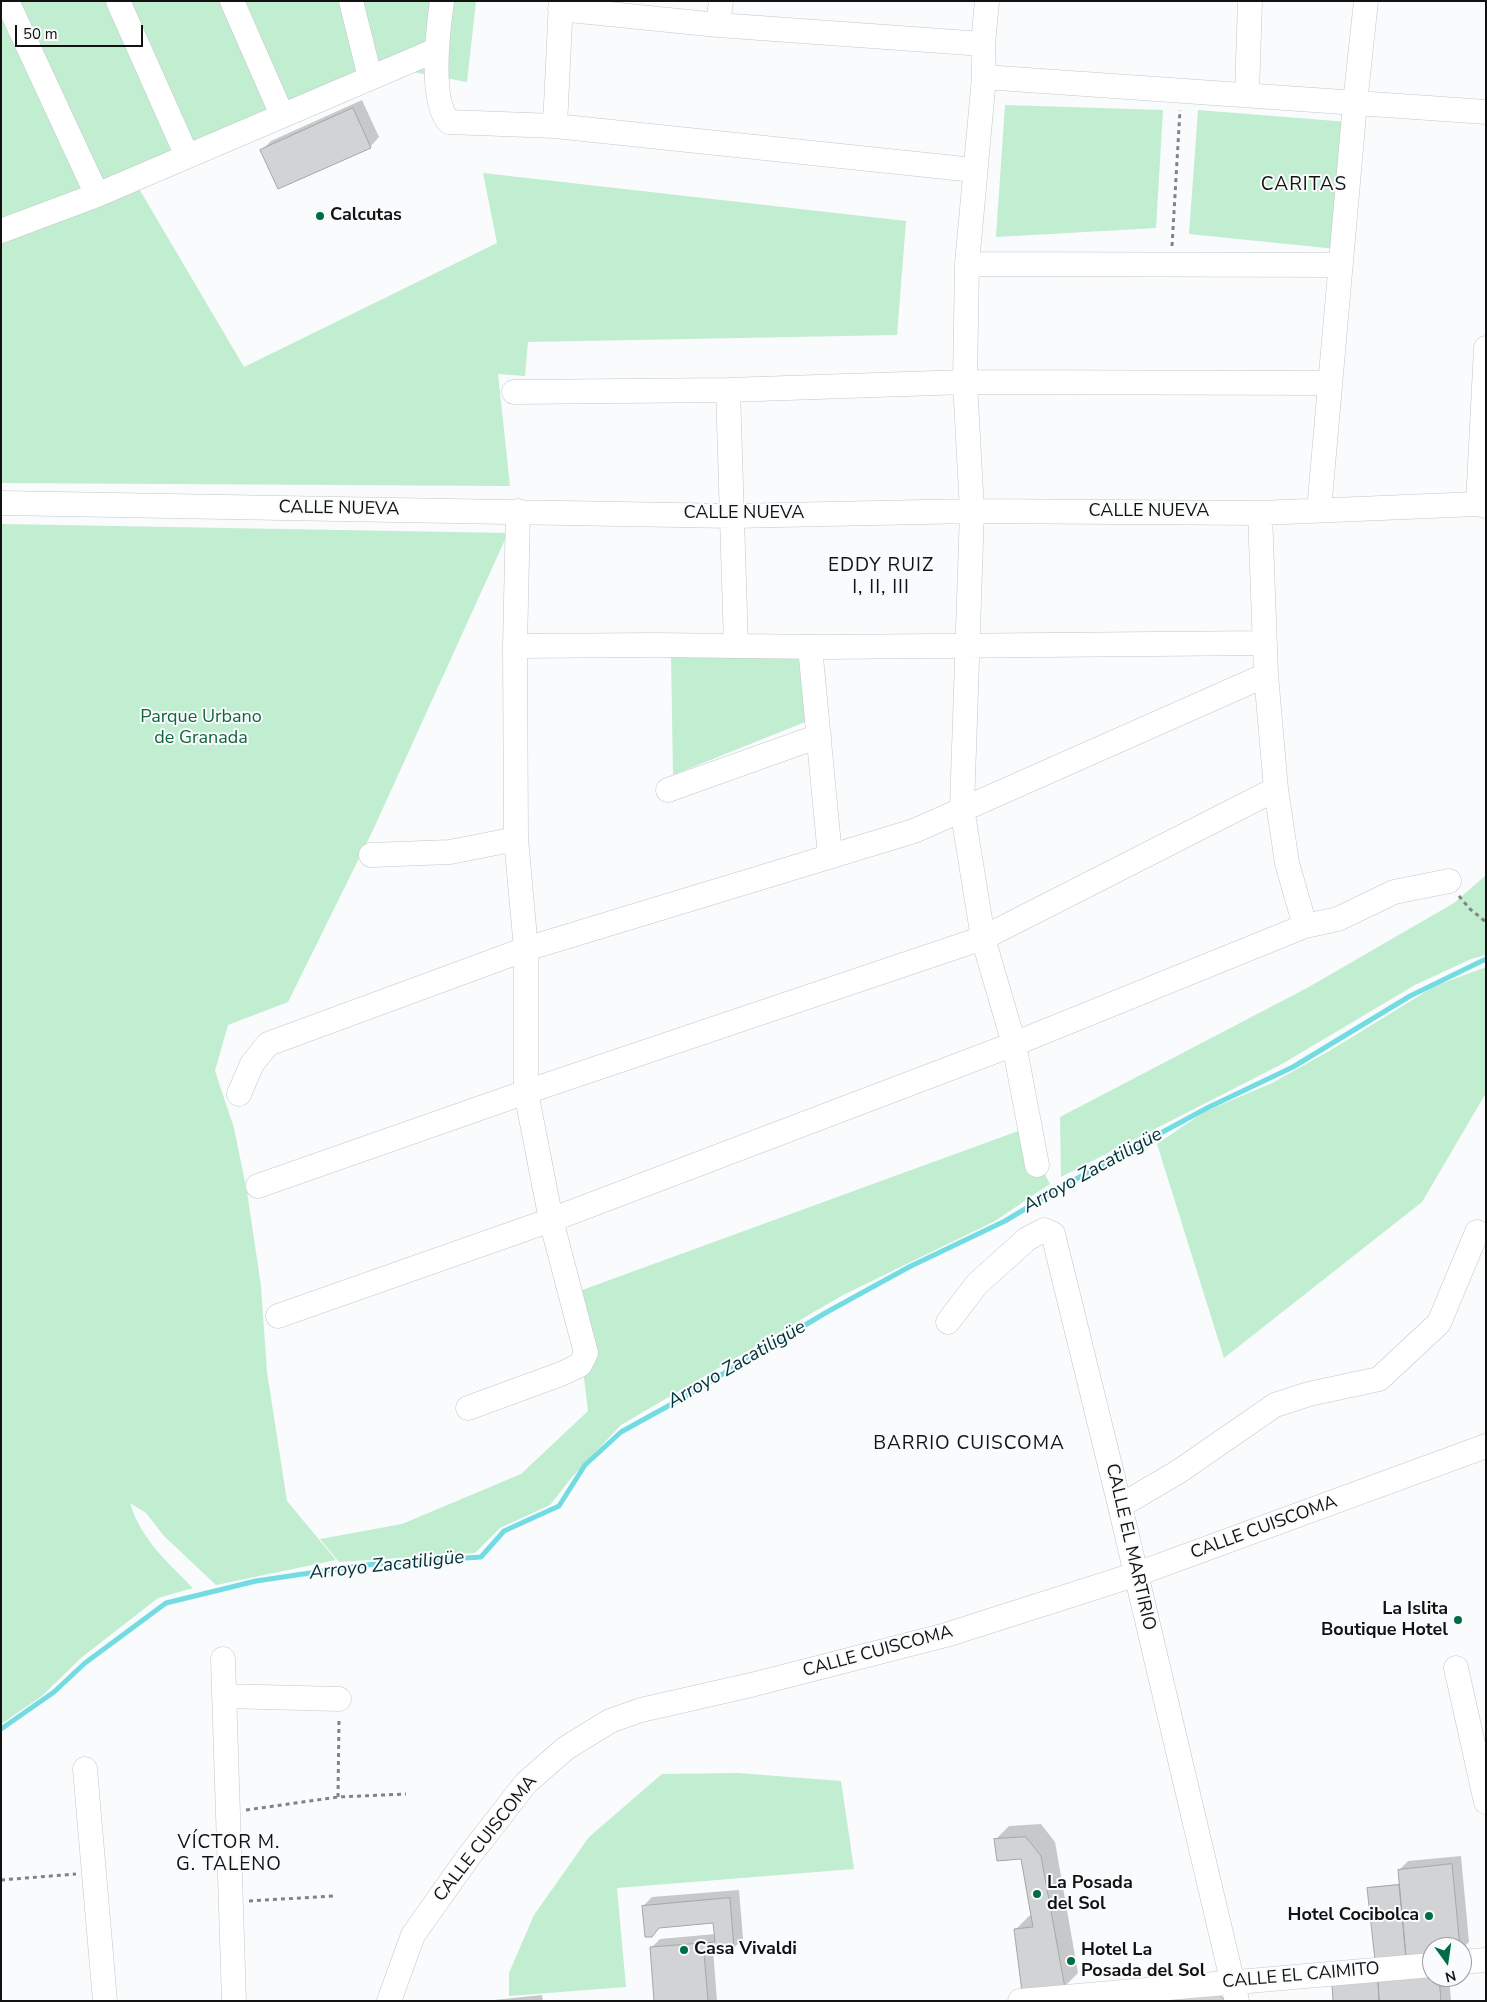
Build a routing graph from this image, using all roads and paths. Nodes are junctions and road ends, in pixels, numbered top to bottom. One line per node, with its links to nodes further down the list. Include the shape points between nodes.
1 (6, 1): 24 (street)
2 (118, 1): 22 (street)
3 (232, 1): 20 (street)
4 (351, 1): 14 (street)
5 (442, 1): 13 (street)
6 (720, 1): 11 (street)
7 (987, 1): 12 (street)
8 (1250, 1): 17 (street)
9 (1366, 1): 18 (street)
10 (560, 5): 11 (street); 21 (street)
11 (718, 26): 12 (street)
12 (983, 44): 15 (street)
13 (436, 50): 14 (street); 21 (street, via 440,99 449,122)
14 (370, 77): 20 (street)
15 (984, 77): 16 (street); 23 (street)
16 (1181, 91): 17 (street); 27 (path)
17 (1247, 95): 18 (street)
18 (1354, 103): 19 (street); 28 (street)
19 (1486, 112)
20 (282, 115): 22 (street)
21 (555, 126): 23 (street)
22 (187, 156): 24 (street)
23 (974, 170): 26 (street)
24 (97, 195): 25 (street)
25 (1, 232)
26 (967, 264): 27 (street); 30 (street)
27 (1171, 264): 28 (street)
28 (1340, 264): 31 (street)
29 (1486, 348): 35 (street)
30 (965, 382): 31 (street); 32 (street); 37 (street)
31 (1330, 382): 36 (street)
32 (728, 390): 33 (street); 40 (street)
33 (514, 392)
34 (1, 503): 38 (street, CALLE NUEVA)
35 (1482, 505): 36 (street, CALLE NUEVA)
36 (1318, 510): 39 (street, CALLE NUEVA)
37 (972, 511): 39 (street, CALLE NUEVA); 40 (street, CALLE NUEVA); 42 (street)
38 (518, 512): 40 (street, CALLE NUEVA); 43 (street)
39 (1260, 513): 41 (street)
40 (732, 516): 44 (street)
41 (1264, 643): 42 (street); 46 (street)
42 (968, 645): 45 (street); 50 (street)
43 (515, 646): 44 (street); 51 (street)
44 (736, 646): 45 (street)
45 (810, 647): 47 (street)
46 (1266, 675): 48 (street); 50 (street)
47 (818, 736): 49 (street); 53 (street)
48 (1276, 789): 56 (street, via 1287,863); 57 (street)
49 (668, 790)
50 (962, 808): 53 (street, via 914,831); 57 (street)
51 (516, 839): 52 (street, via 450,852); 58 (street)
52 (371, 856)
53 (830, 856): 58 (street)
54 (1449, 881): 55 (path, via 1470,909); 56 (street, via 1394,892 1338,919)
55 (1486, 922)
56 (1305, 926): 59 (street)
57 (983, 938): 59 (street); 60 (street)
58 (526, 948): 60 (street); 61 (street, via 268,1044 252,1064)
59 (1014, 1044): 62 (street); 64 (street)
60 (526, 1092): 63 (street); 64 (street)
61 (239, 1094)
62 (1036, 1165)
63 (258, 1186)
64 (551, 1220): 66 (street); 68 (street, via 586,1353 580,1365 561,1374)
65 (1477, 1232): 70 (street, via 1439,1323 1379,1379 1275,1405 1178,1472)
66 (278, 1316)
67 (948, 1322): 70 (street, CALLE EL MARTIRIO, via 977,1284 1027,1239 1044,1230 1053,1234)
68 (468, 1408)
69 (1486, 1446): 71 (street, CALLE CUISCOMA)
70 (1120, 1506): 71 (street, CALLE EL MARTIRIO)
71 (1137, 1574): 88 (street, CALLE EL MARTIRIO); 91 (street, CALLE CUISCOMA, via 946,1635 641,1710 610,1721 566,1748 526,1783 468,1856 413,1934)
72 (223, 1659): 74 (street)
73 (1456, 1668): 79 (street)
74 (224, 1696): 75 (street); 80 (street)
75 (339, 1699): 78 (path)
76 (85, 1769): 81 (street)
77 (406, 1794): 78 (path)
78 (338, 1797): 80 (path)
79 (1486, 1802)
80 (228, 1812): 84 (street)
81 (94, 1873): 82 (path); 89 (street)
82 (1, 1880)
83 (333, 1896): 84 (path)
84 (231, 1902): 90 (street)
85 (1486, 1960): 86 (street)
86 (1472, 1961)
87 (1422, 1966): 88 (street, CALLE EL CAIMITO)
88 (1235, 1992): 92 (street, CALLE EL CAIMITO)
89 (105, 2001)
90 (234, 2001)
91 (388, 2001)
92 (1020, 2001)

